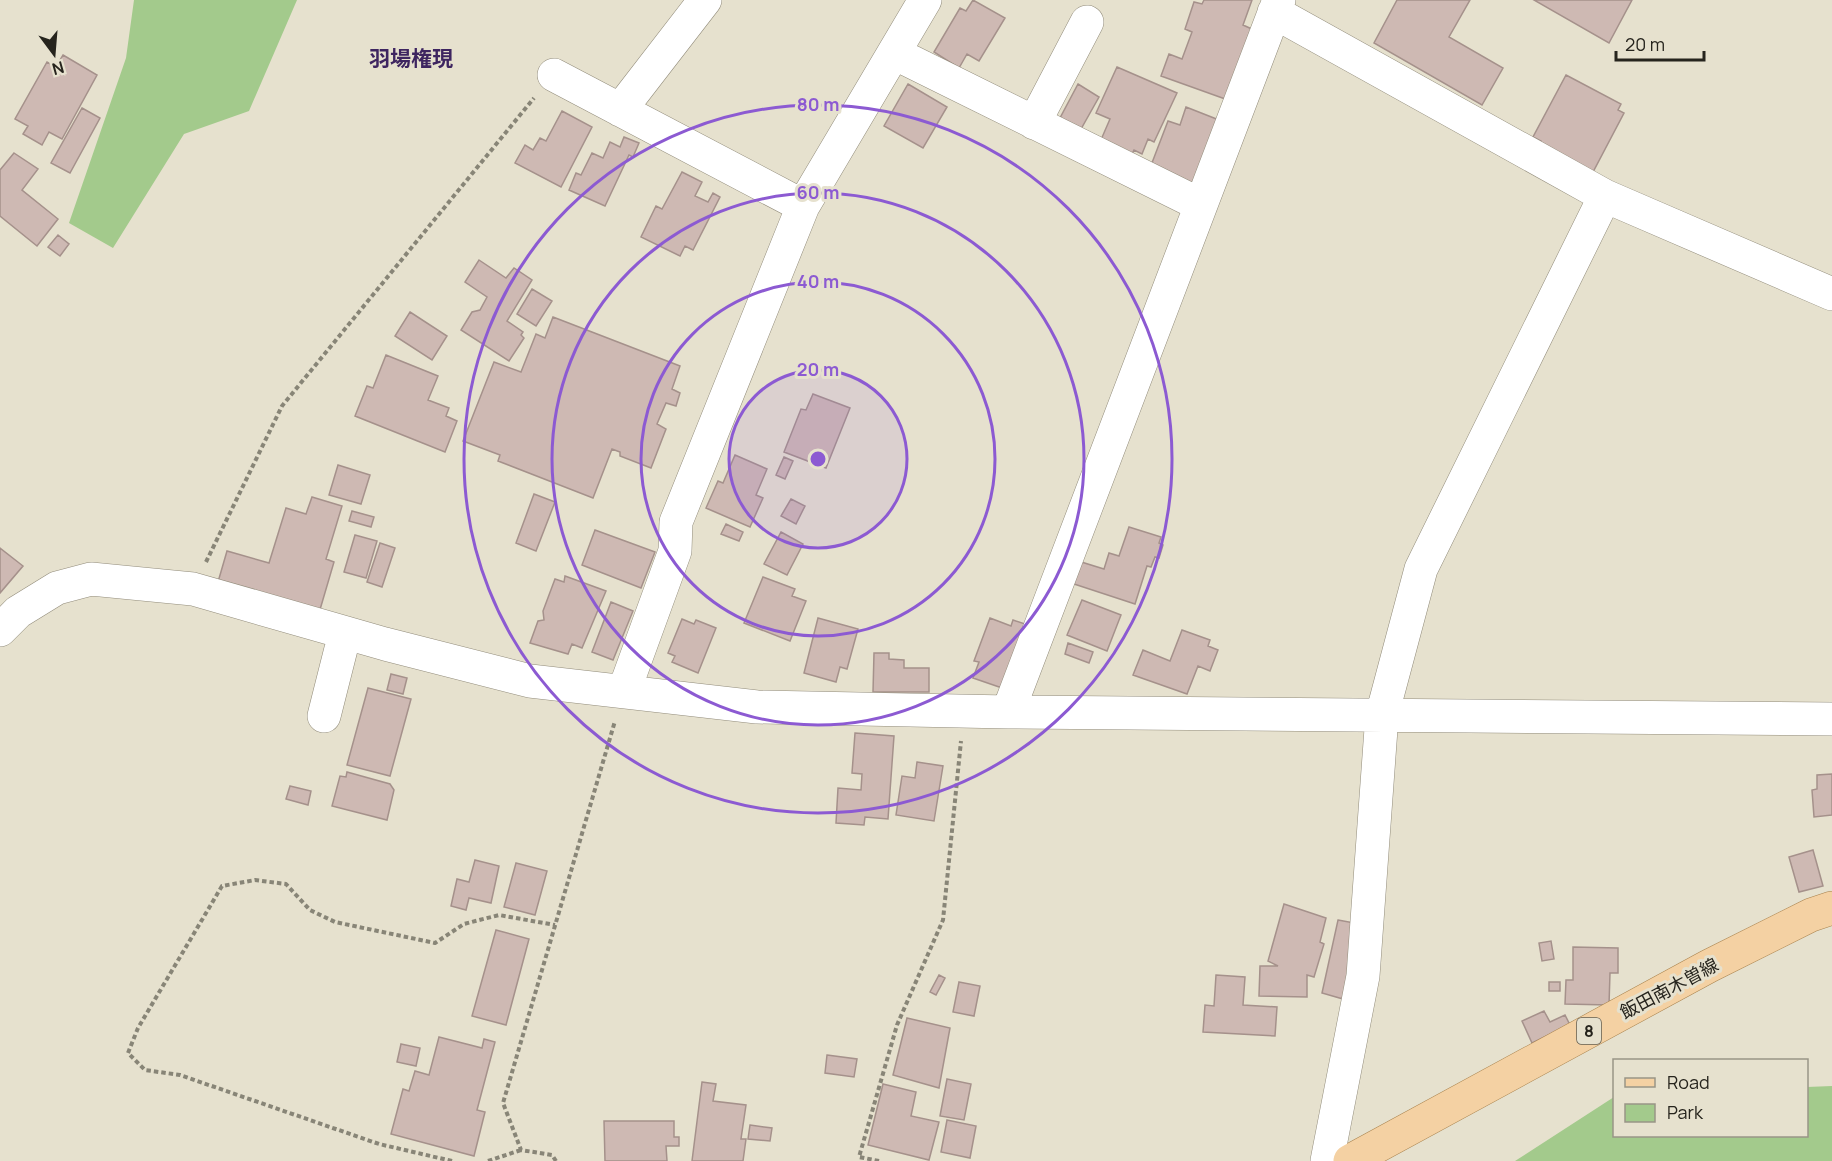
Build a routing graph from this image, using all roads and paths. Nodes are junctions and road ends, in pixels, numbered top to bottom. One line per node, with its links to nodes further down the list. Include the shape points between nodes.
1 (705, 0): 7 (street)
2 (925, 0): 5 (street)
3 (1276, 6): 9 (street); 10 (street)
4 (1087, 22): 8 (street)
5 (894, 53): 8 (street); 11 (street)
6 (554, 75): 7 (street); 13 (path, via 282,406)
7 (620, 110): 11 (street)
8 (1034, 123): 10 (street)
9 (1605, 196): 12 (street); 19 (street, via 1421,569)
10 (1201, 205): 18 (street)
11 (803, 207): 16 (street, via 676,522 675,551)
12 (1832, 294)
13 (193, 589): 14 (street, via 91,579 57,588 18,612); 15 (street)
14 (0, 630)
15 (345, 633): 16 (street, via 530,681); 20 (street)
16 (624, 691): 17 (street, via 757,706); 23 (path)
17 (964, 711): 18 (street); 28 (path, via 943,920 897,1025 859,1157)
18 (1008, 712): 19 (street)
19 (1382, 715): 21 (street); 29 (street, via 1363,976)
20 (324, 716)
21 (1832, 719)
22 (1832, 908): 30 (main road, 飯田南木曽線 / 8, via 1709,966)
23 (555, 925): 24 (path, via 503,1103); 25 (path, via 499,915 464,924 435,943 334,922 310,910 286,884 255,879 222,886 138,1028 128,1053 145,1070 180,1075 379,1144)
24 (521, 1150): 26 (path); 27 (path, via 552,1155)
25 (452, 1161)
26 (488, 1161)
27 (556, 1161)
28 (879, 1161)
29 (1327, 1161)
30 (1350, 1161)

